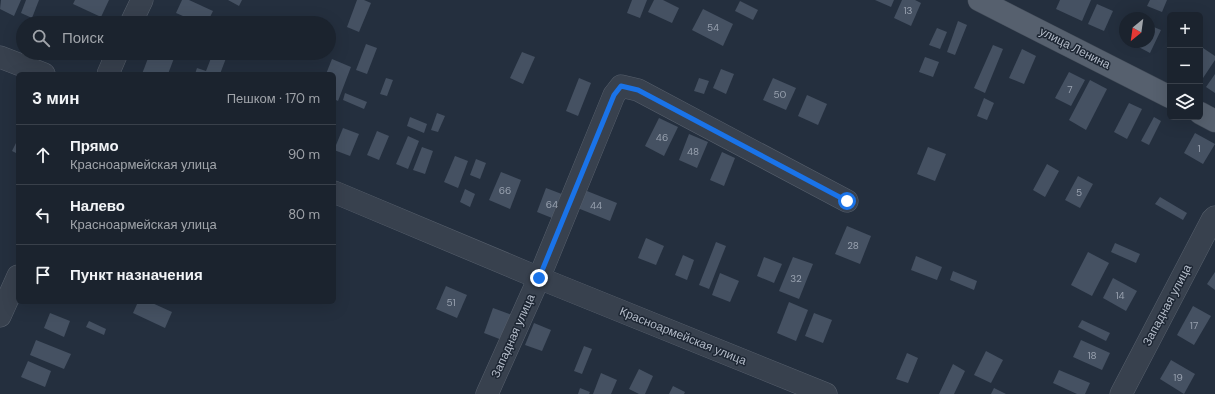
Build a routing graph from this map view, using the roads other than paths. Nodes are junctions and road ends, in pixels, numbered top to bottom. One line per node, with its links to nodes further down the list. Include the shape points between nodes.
1 (142, 0): 3 (street)
2 (980, 0): 8 (main road, улица Ленина)
3 (134, 16)
4 (0, 57): 6 (street)
5 (115, 60): 7 (street)
6 (39, 72)
7 (109, 72)
8 (1167, 95)
9 (1203, 115): 10 (main road)
10 (1215, 121)
11 (336, 193): 14 (street, Красноармейская улица)
12 (847, 201): 14 (street, via 638,90 621,86 614,95)
13 (1215, 217): 19 (street, Западная улица)
14 (539, 278): 17 (street, Западная улица); 18 (street, Красноармейская улица)
15 (16, 280): 16 (street)
16 (0, 316)
17 (487, 394)
18 (826, 394)
19 (1121, 394)

